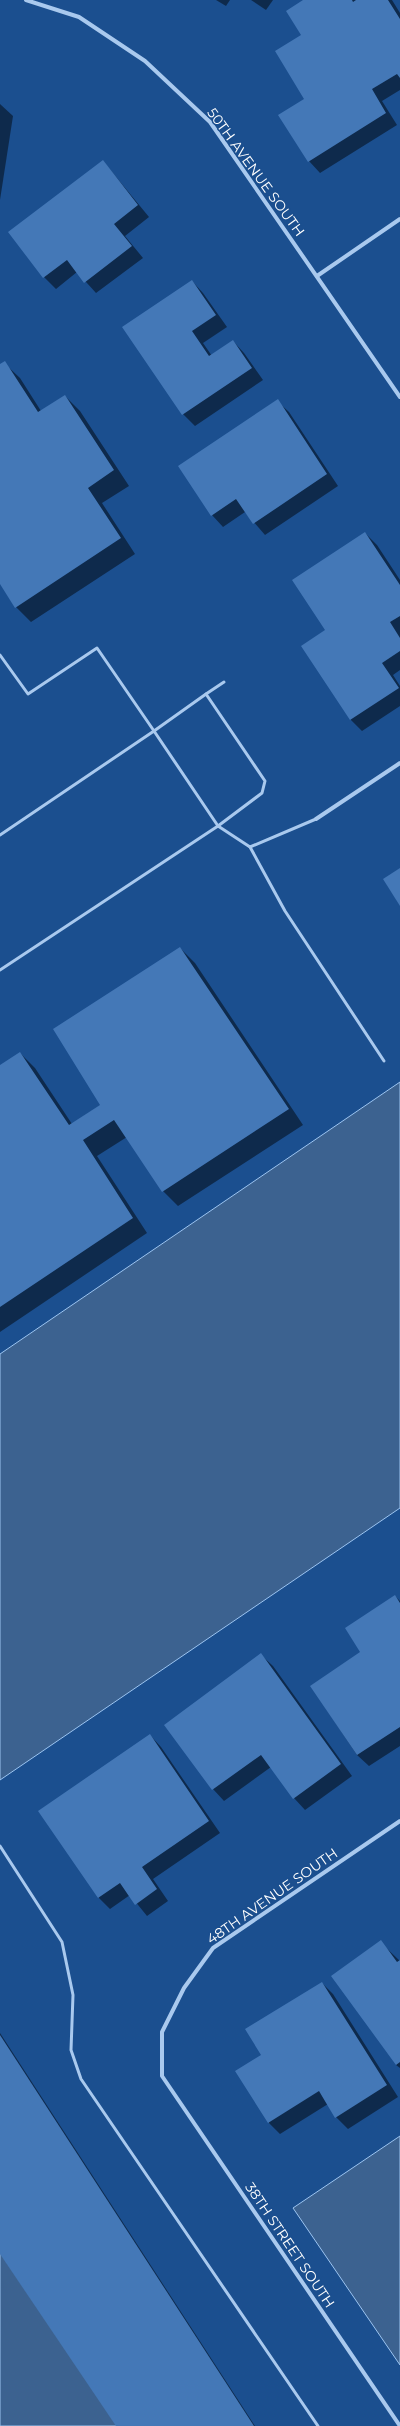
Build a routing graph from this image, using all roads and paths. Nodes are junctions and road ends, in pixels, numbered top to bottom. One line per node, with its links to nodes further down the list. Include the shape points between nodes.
1 (26, 0): 3 (street, 50TH AVENUE SOUTH, via 79,17 99,30 145,61 210,122)
2 (400, 219): 3 (street)
3 (317, 276): 4 (street, 50TH AVENUE SOUTH)
4 (400, 397)
5 (0, 655): 8 (lane, via 28,694 97,648)
6 (224, 682): 7 (lane)
7 (206, 694): 8 (lane); 11 (lane, via 265,781 262,793)
8 (154, 731): 11 (lane); 12 (lane)
9 (400, 763): 10 (street)
10 (316, 819): 13 (lane)
11 (218, 826): 13 (lane); 14 (lane)
12 (0, 836)
13 (250, 847): 15 (lane, via 285,912)
14 (0, 970)
15 (384, 1061)
16 (400, 1821): 18 (street, 48TH AVENUE SOUTH, via 213,1948 184,1988 162,2032)
17 (0, 1846): 19 (lane, via 62,1942 73,1995 71,2050 81,2079)
18 (162, 2076): 20 (street, 38TH STREET SOUTH)
19 (318, 2426)
20 (400, 2426)

